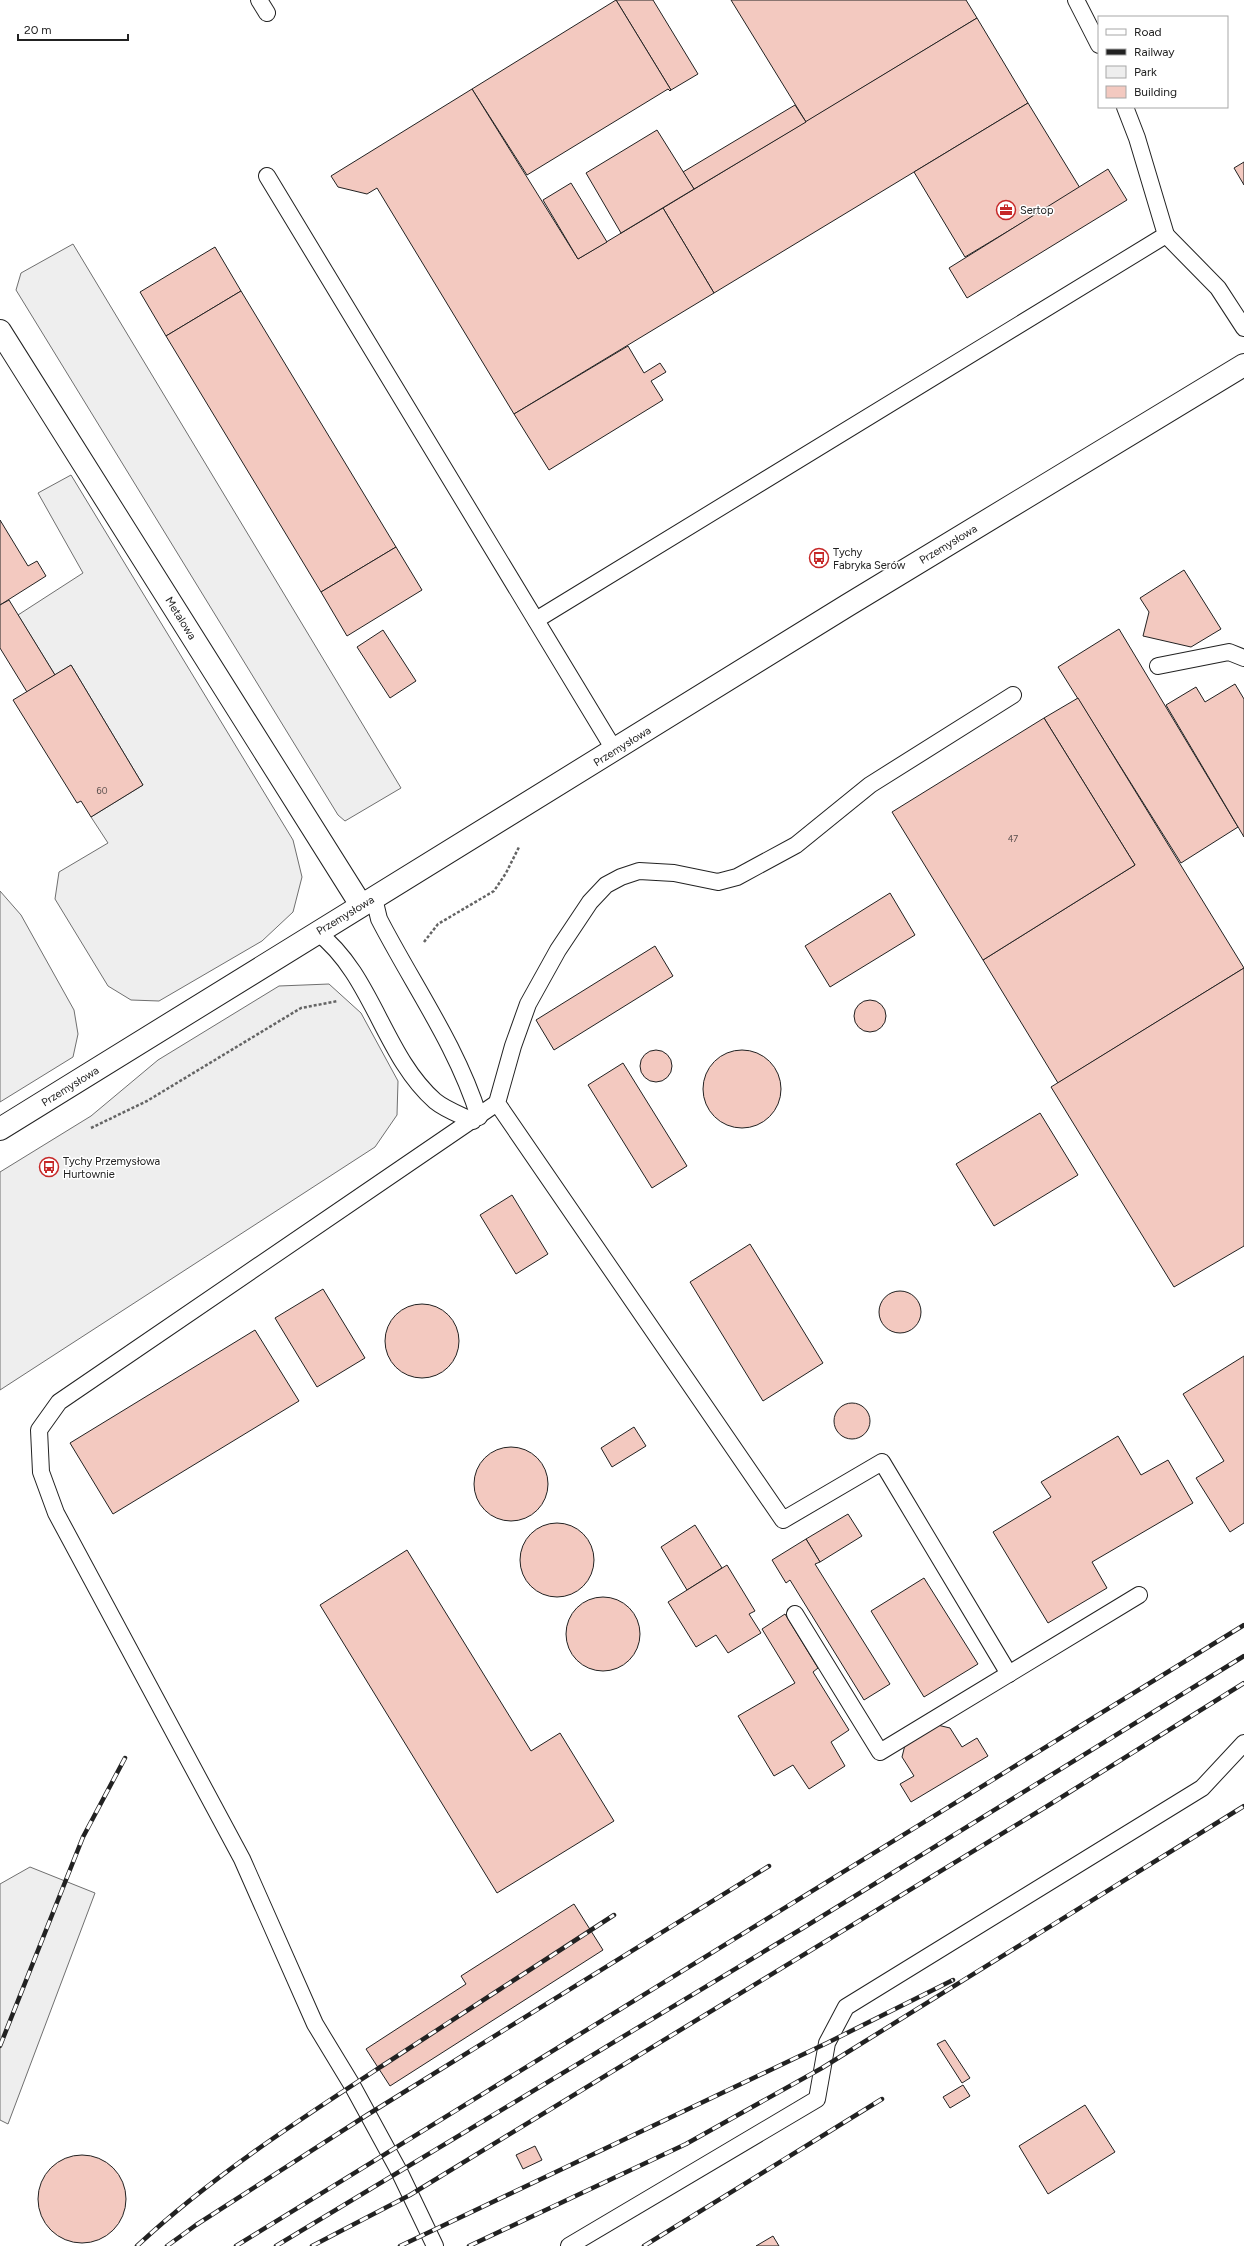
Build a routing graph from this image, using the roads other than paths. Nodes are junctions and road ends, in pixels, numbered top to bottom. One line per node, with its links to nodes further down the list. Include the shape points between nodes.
1 (1076, 0): 2 (lane)
2 (1098, 43)
3 (1125, 108): 5 (lane)
4 (268, 176): 9 (lane)
5 (1166, 235): 6 (lane, via 1218,288); 9 (lane)
6 (1244, 328)
7 (0, 331): 14 (street, Metalowa)
8 (1244, 365): 13 (street, Przemysłowa, via 862,597)
9 (536, 620): 13 (lane)
10 (1244, 658): 11 (lane, via 1228,652)
11 (1158, 666)
12 (1013, 696): 16 (lane, via 870,785 796,845 737,877 718,882 674,873 639,871 606,885 590,902 558,950 528,1004)
13 (615, 751): 14 (street, Przemysłowa)
14 (368, 901): 15 (street, Przemysłowa); 17 (lane, via 452,1049 466,1079)
15 (317, 932): 17 (lane, via 333,944 348,964 410,1073 426,1092 436,1102); 18 (street, Przemysłowa)
16 (497, 1103): 17 (lane); 21 (lane, via 783,1520 882,1462)
17 (476, 1119): 23 (lane, via 59,1402 39,1430 41,1472 56,1513 242,1859 315,2024 400,2173)
18 (0, 1129)
19 (1139, 1595): 21 (lane)
20 (795, 1614): 21 (lane, via 880,1752)
21 (1009, 1674)
22 (1244, 1743): 24 (lane, via 1202,1788 846,2007 826,2043 817,2099)
23 (435, 2246)
24 (569, 2246)

